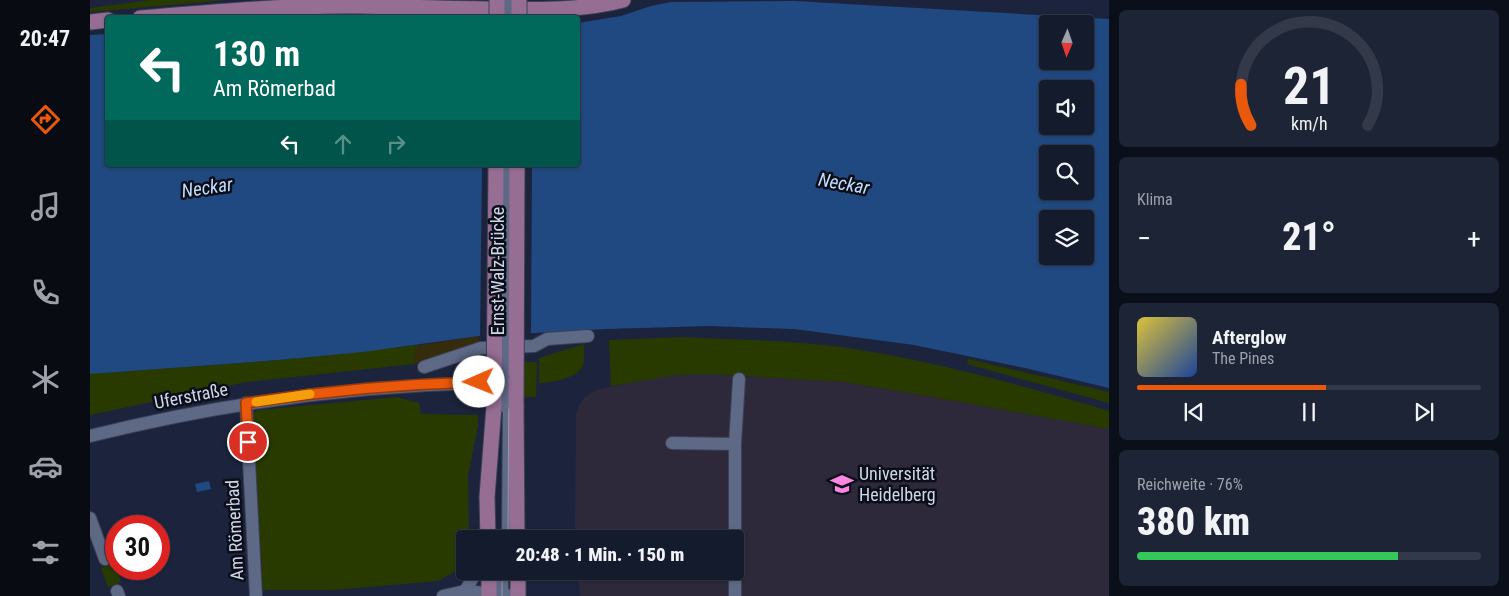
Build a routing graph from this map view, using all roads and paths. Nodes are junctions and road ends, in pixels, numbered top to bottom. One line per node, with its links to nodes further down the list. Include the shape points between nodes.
1 (344, 0): 9 (main road)
2 (497, 0): 11 (main road, bridge)
3 (506, 0): 12 (street, bridge)
4 (512, 0): 13 (street)
5 (519, 0): 14 (main road, bridge)
6 (623, 0): 9 (main road, via 610,4 528,10)
7 (285, 4): 8 (main road); 9 (main road)
8 (241, 5): 10 (main road)
9 (358, 6)
10 (163, 15)
11 (497, 15)
12 (506, 15)
13 (512, 15)
14 (519, 15)
15 (105, 20): 16 (main road)
16 (90, 22)
17 (496, 167): 26 (main road, Ernst-Walz-Brücke, bridge)
18 (505, 167): 26 (street, bridge)
19 (510, 167): 26 (street)
20 (518, 167): 26 (main road, Ernst-Walz-Brücke, bridge)
21 (588, 336): 24 (street, via 554,337 534,346 481,348 429,366)
22 (739, 379): 29 (street)
23 (479, 382): 24 (street, Uferstraße)
24 (434, 384): 25 (street, Uferstraße, via 346,390)
25 (246, 403): 27 (street, Uferstraße); 45 (street, Am Römerbad)
26 (505, 406): 31 (main road, via 493,437 487,497); 32 (street); 33 (street); 34 (main road)
27 (90, 436)
28 (672, 443): 29 (street)
29 (735, 444): 35 (street)
30 (90, 518): 36 (street)
31 (488, 530)
32 (502, 530)
33 (508, 530)
34 (516, 530)
35 (735, 530)
36 (105, 559)
37 (472, 580): 43 (street)
38 (493, 580): 44 (main road)
39 (501, 580): 44 (street)
40 (505, 580): 44 (street)
41 (518, 580): 47 (main road)
42 (735, 580): 48 (street)
43 (465, 591): 44 (street); 46 (street)
44 (499, 595): 47 (street)
45 (256, 596)
46 (443, 596)
47 (517, 596)
48 (735, 596)

